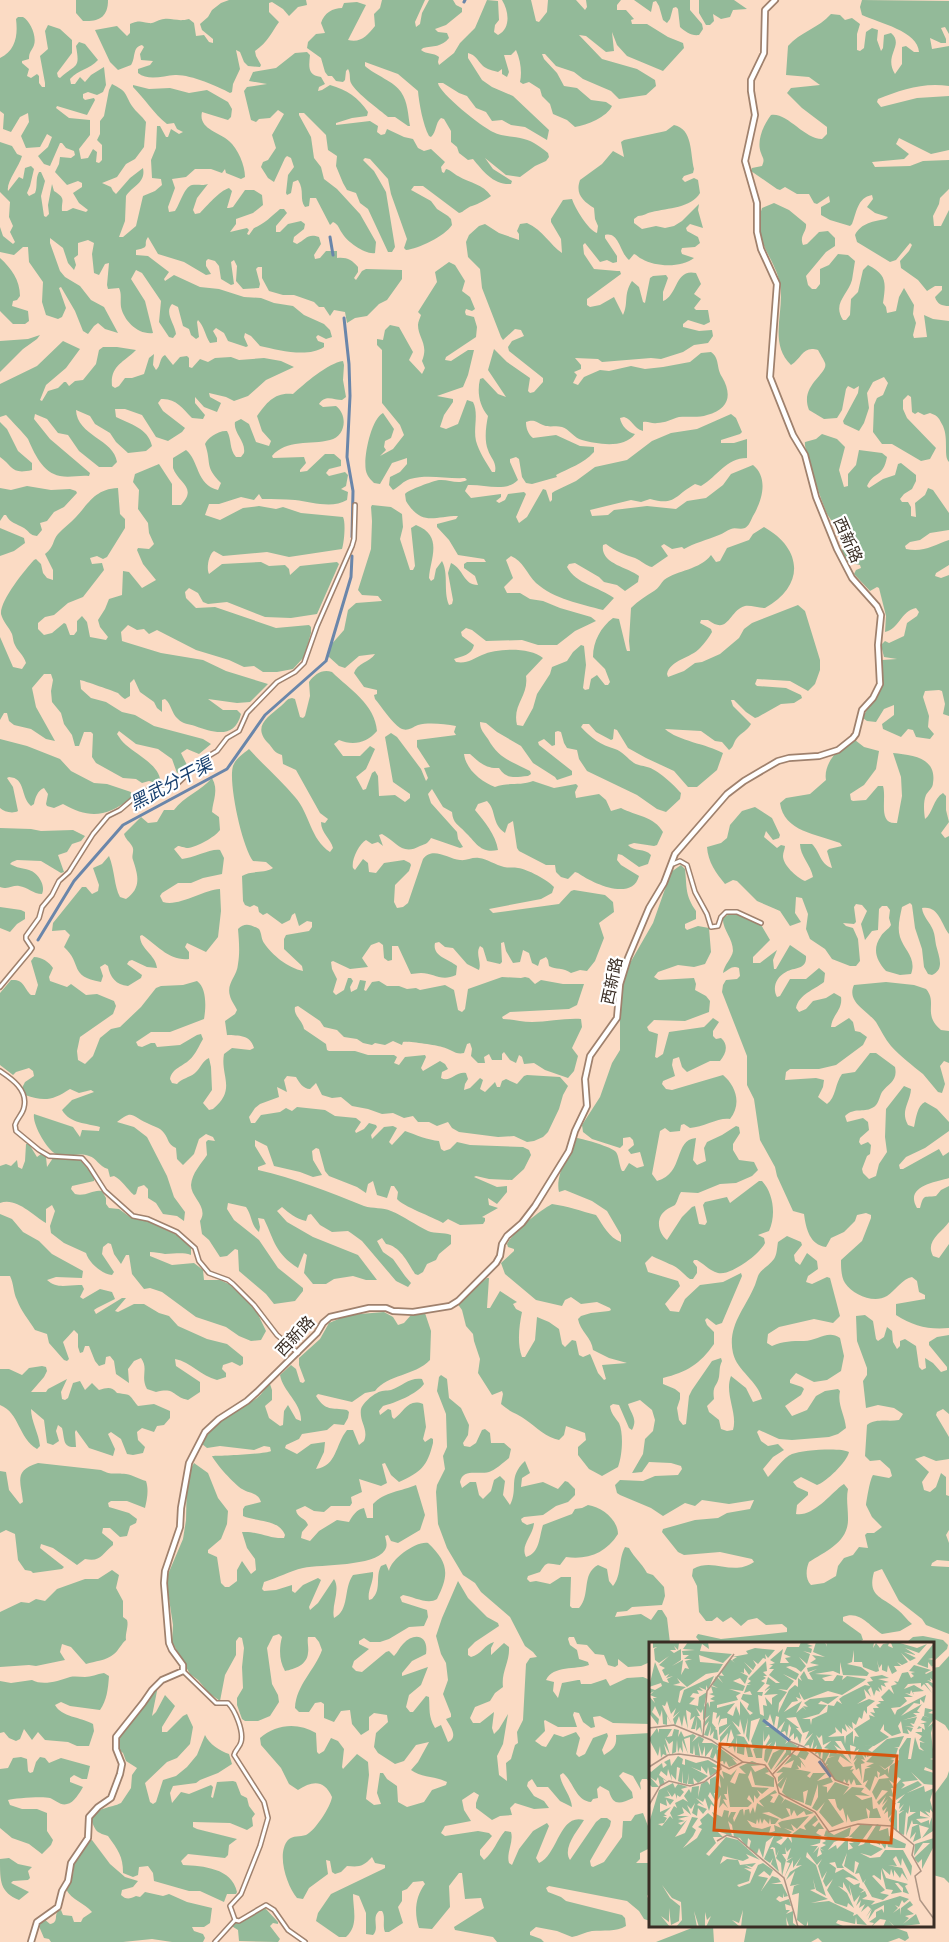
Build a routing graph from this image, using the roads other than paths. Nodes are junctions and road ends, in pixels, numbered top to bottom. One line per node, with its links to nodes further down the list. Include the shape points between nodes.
1 (775, 0): 3 (street, 西新路, via 765,10 764,53 751,80 755,115 745,161 757,203 760,249 777,284 770,377 805,455 816,497 837,549 852,578 878,606 880,684 862,710 853,738 838,750 819,756 778,761 744,781 682,844)
2 (355, 505): 5 (street, via 354,539 304,663 277,682 247,713 239,731 177,784 141,792 104,819 42,907 26,936 32,948)
3 (671, 865): 4 (street, via 680,861 687,865 694,892 711,927 718,926 726,912 745,914); 7 (street, 西新路, via 628,958 620,984 617,1018 590,1056 585,1079 587,1106 569,1151 535,1206 507,1236 496,1263 450,1305 413,1312 377,1307 330,1317)
4 (761, 923)
5 (0, 987)
6 (0, 1071): 7 (street, via 17,1083 24,1098 16,1131 49,1156 82,1158 105,1191 133,1216 177,1232 195,1248 209,1273 233,1284)
7 (298, 1353): 8 (street, 西新路, via 247,1401 205,1432 189,1463 180,1527 164,1583 170,1643)
8 (183, 1671): 9 (street, via 216,1703 228,1703 233,1710 242,1741 234,1755 267,1810 261,1846 241,1894 231,1906); 10 (street, via 162,1680 116,1737 122,1764 111,1798 89,1817 88,1838 71,1863 58,1907 37,1922)
9 (235, 1920): 11 (street); 12 (street, via 266,1905)
10 (31, 1942)
11 (215, 1942)
12 (305, 1942)

